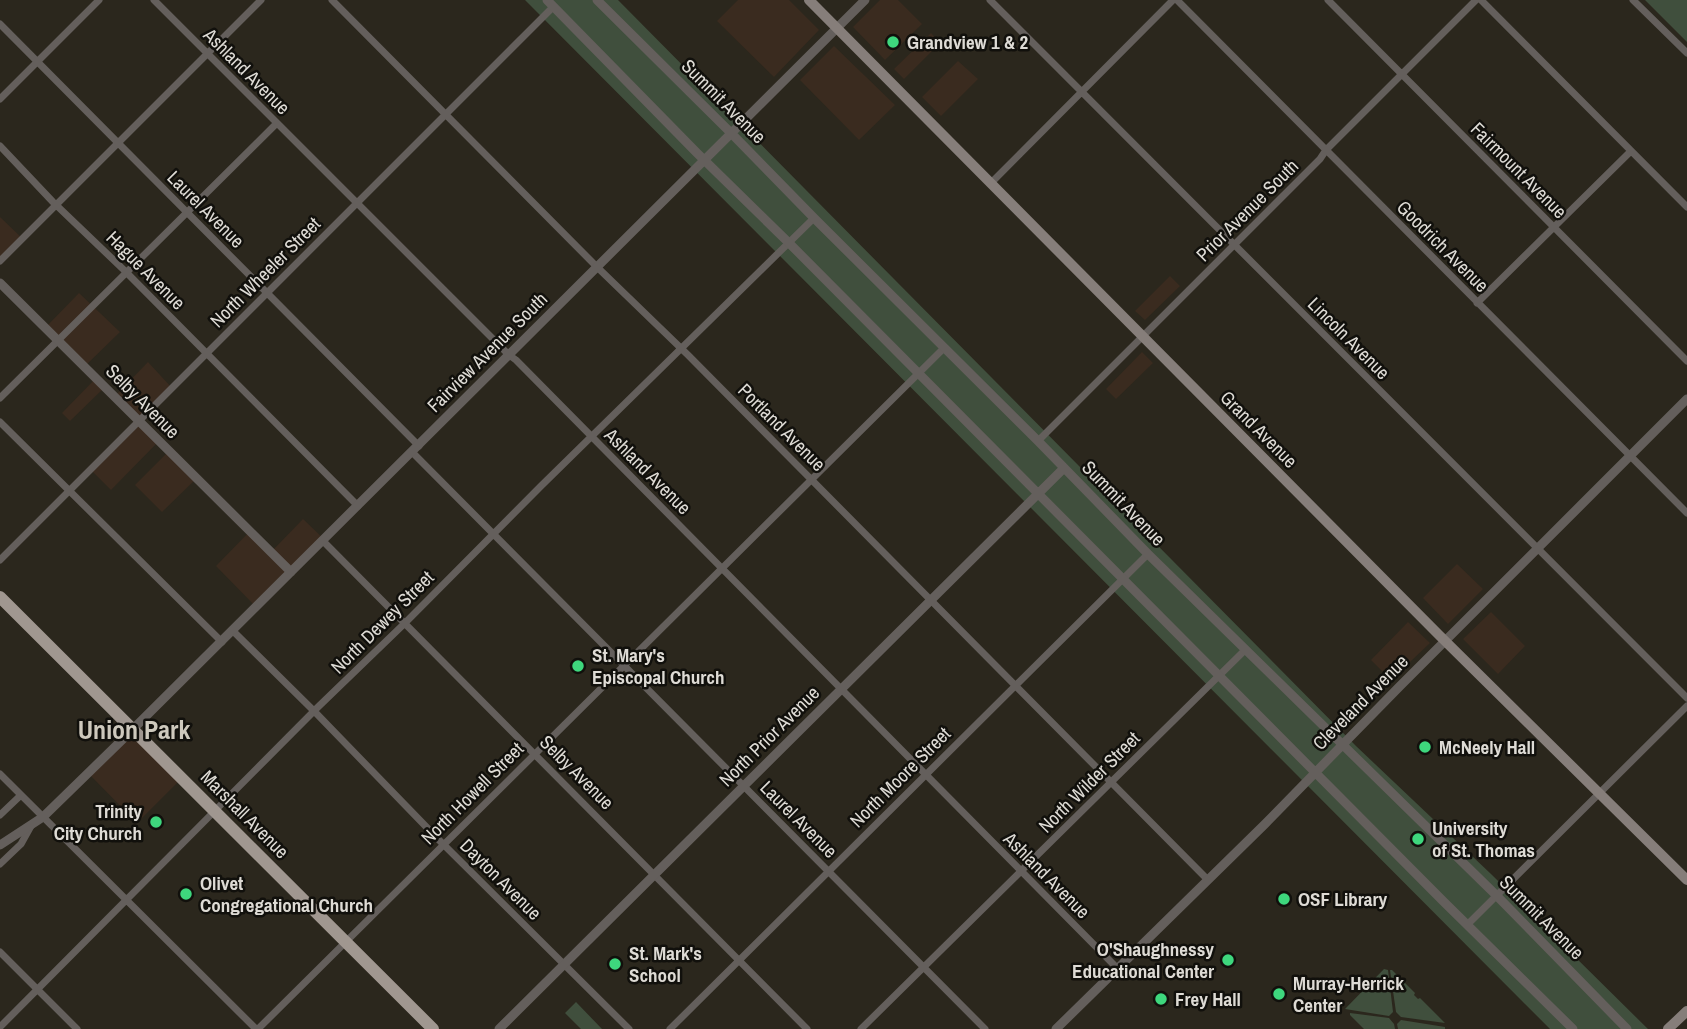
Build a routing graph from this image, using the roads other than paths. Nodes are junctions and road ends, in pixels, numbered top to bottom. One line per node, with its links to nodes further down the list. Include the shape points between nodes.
1 (99, 0): 18 (street)
2 (154, 0): 16 (street, Ashland Avenue)
3 (261, 0): 16 (street)
4 (332, 0): 22 (street, Portland Avenue)
5 (597, 0): 24 (street, Summit Avenue)
6 (809, 0): 15 (main road, Grand Avenue)
7 (864, 0): 15 (street, Fairview Avenue South)
8 (990, 0): 20 (street, Lincoln Avenue)
9 (1175, 0): 20 (street); 27 (street, Goodrich Avenue)
10 (1328, 0): 19 (street, Fairmount Avenue)
11 (1479, 0): 19 (street, Prior Avenue South); 28 (street)
12 (1633, 0): 17 (street)
13 (550, 4): 22 (street, North Wheeler Street); 29 (street)
14 (0, 24): 18 (street, Laurel Avenue)
15 (837, 28): 24 (street, Fairview Avenue South); 30 (main road, Grand Avenue)
16 (208, 53): 23 (street, Ashland Avenue); 25 (street)
17 (1687, 53)
18 (38, 61): 21 (street); 25 (street, Laurel Avenue)
19 (1402, 74): 27 (street, Prior Avenue South); 36 (street, Fairmount Avenue)
20 (1082, 93): 30 (street); 38 (street, Lincoln Avenue)
21 (0, 99)
22 (446, 114): 31 (street, North Wheeler Street); 40 (street, Portland Avenue)
23 (277, 123): 31 (street, Ashland Avenue); 34 (street)
24 (732, 133): 29 (street, Fairview Avenue South); 35 (street, Summit Avenue)
25 (118, 144): 32 (street); 34 (street, Laurel Avenue)
26 (0, 146): 32 (street, Hague Avenue)
27 (1326, 150): 38 (street, Prior Avenue South); 44 (street, Goodrich Avenue)
28 (1631, 151): 33 (street); 36 (street)
29 (704, 160): 37 (street); 40 (street, Fairview Avenue South)
30 (991, 183): 45 (main road, Grand Avenue)
31 (357, 203): 43 (street, North Wheeler Street); 50 (street, Ashland Avenue)
32 (57, 205): 39 (street); 41 (street, Hague Avenue)
33 (1687, 207)
34 (187, 212): 41 (street); 43 (street, Laurel Avenue)
35 (814, 218): 37 (street, North Dewey Street); 47 (street, Summit Avenue)
36 (1554, 228): 44 (street); 51 (street, Fairmount Avenue)
37 (789, 243): 48 (street, North Dewey Street); 52 (street)
38 (1234, 246): 45 (street, Prior Avenue South); 69 (street, Lincoln Avenue)
39 (0, 261)
40 (597, 267): 48 (street, Portland Avenue); 50 (street, Fairview Avenue South)
41 (127, 273): 46 (street); 49 (street, Hague Avenue)
42 (0, 284): 46 (street, Selby Avenue)
43 (267, 292): 49 (street, North Wheeler Street); 59 (street, Laurel Avenue)
44 (1477, 303): 60 (street, Goodrich Avenue)
45 (1143, 336): 58 (street, Prior Avenue South); 79 (main road, Grand Avenue)
46 (57, 341): 53 (street); 55 (street, Selby Avenue)
47 (944, 348): 52 (street, North Howell Street); 58 (street, Summit Avenue)
48 (681, 349): 57 (street, North Dewey Street); 62 (street, Portland Avenue)
49 (206, 353): 55 (street, North Wheeler Street); 65 (street, Hague Avenue)
50 (509, 355): 57 (street, Ashland Avenue); 59 (street, Fairview Avenue South)
51 (1687, 361)
52 (919, 374): 62 (street, North Howell Street); 64 (street)
53 (0, 398)
54 (1687, 400): 60 (street, Cleveland Avenue)
55 (138, 420): 63 (street, North Wheeler Street); 73 (street, Selby Avenue)
56 (0, 422): 63 (street)
57 (592, 437): 67 (street, North Dewey Street); 72 (street, Ashland Avenue)
58 (1038, 441): 61 (street, Summit Avenue)
59 (415, 449): 65 (street, Fairview Avenue South); 67 (street, Laurel Avenue)
60 (1631, 456): 66 (street, Goodrich Avenue); 69 (street, Cleveland Avenue)
61 (1064, 468): 64 (street, North Prior Avenue); 70 (street, Summit Avenue)
62 (811, 480): 72 (street, North Howell Street); 76 (street, Portland Avenue)
63 (70, 491): 71 (street, North Wheeler Street); 80 (street)
64 (1038, 495): 74 (street); 76 (street, North Prior Avenue)
65 (358, 506): 68 (street, Fairview Avenue South)
66 (1687, 513)
67 (493, 533): 77 (street, North Dewey Street); 82 (street, Laurel Avenue)
68 (323, 541): 73 (street, Fairview Avenue South); 77 (street, Selby Avenue)
69 (1538, 549): 79 (street, Cleveland Avenue); 86 (street, Lincoln Avenue)
70 (1148, 554): 74 (street, North Moore Street); 81 (street, Summit Avenue)
71 (0, 559)
72 (722, 568): 82 (street, North Howell Street); 85 (street, Ashland Avenue)
73 (291, 572): 78 (street, Fairview Avenue South)
74 (1123, 579): 83 (street); 84 (street, North Moore Street)
75 (0, 597): 89 (main road, Marshall Avenue)
76 (931, 601): 84 (street, Portland Avenue); 85 (street, North Prior Avenue)
77 (405, 624): 88 (street, North Dewey Street); 91 (street, Selby Avenue)
78 (233, 631): 80 (street, Fairview Avenue South); 88 (street, Dayton Avenue)
79 (1445, 641): 90 (street, Cleveland Avenue); 97 (main road, Grand Avenue)
80 (222, 642): 89 (street, Fairview Avenue South)
81 (1245, 650): 83 (street, North Wilder Street); 90 (street, Summit Avenue)
82 (624, 665): 91 (street, North Howell Street); 96 (street, Laurel Avenue)
83 (1220, 676): 92 (street); 95 (street, North Wilder Street)
84 (1015, 685): 94 (street, North Moore Street); 95 (street, Portland Avenue)
85 (841, 690): 94 (street, Ashland Avenue); 96 (street, North Prior Avenue)
86 (1687, 698)
87 (1687, 706): 97 (street)
88 (314, 711): 99 (street, North Dewey Street); 103 (street, Dayton Avenue)
89 (134, 729): 99 (main road, Marshall Avenue); 101 (street, Fairview Avenue South)
90 (1342, 745): 92 (street, Cleveland Avenue); 111 (street, Summit Avenue)
91 (534, 754): 103 (street, North Howell Street); 108 (street, Selby Avenue)
92 (1315, 771): 109 (street, Cleveland Avenue); 113 (street)
93 (0, 774): 98 (street)
94 (926, 774): 106 (street, North Moore Street); 107 (street, Ashland Avenue)
95 (1111, 783): 107 (street, North Wilder Street); 109 (street, Portland Avenue)
96 (744, 786): 106 (street, Laurel Avenue); 108 (street, North Prior Avenue)
97 (1599, 793): 110 (main road, Grand Avenue); 111 (street)
98 (21, 795): 100 (street); 101 (street)
99 (215, 811): 112 (street, North Dewey Street); 114 (main road, Marshall Avenue)
100 (0, 816)
101 (43, 817): 102 (street, Fairview Avenue South); 112 (street)
102 (31, 825): 104 (street, Fairview Avenue South); 105 (street, via 21,844)
103 (443, 844): 114 (street, North Howell Street); 117 (street, Dayton Avenue)
104 (0, 845)
105 (0, 864)
106 (828, 871): 116 (street, North Moore Street); 118 (street, Laurel Avenue)
107 (1021, 871): 118 (street, North Wilder Street); 119 (street, Ashland Avenue)
108 (655, 875): 116 (street, Selby Avenue); 117 (street, North Prior Avenue)
109 (1207, 879): 119 (street, Cleveland Avenue)
110 (1687, 880)
111 (1496, 895): 113 (street); 134 (street, Summit Avenue)
112 (128, 900): 120 (street, North Dewey Street); 124 (street)
113 (1467, 925): 133 (street)
114 (346, 942): 124 (street, North Howell Street); 125 (main road, Marshall Avenue)
115 (0, 953): 120 (street)
116 (739, 961): 128 (street, North Moore Street); 129 (street, Selby Avenue)
117 (564, 964): 126 (street, North Prior Avenue); 127 (street, Dayton Avenue)
118 (924, 968): 130 (street, North Wilder Street); 131 (street, Laurel Avenue)
119 (1117, 968): 132 (street, Cleveland Avenue)
120 (37, 990): 122 (street, North Dewey Street); 123 (street)
121 (1687, 1011): 135 (main road)
122 (0, 1027)
123 (77, 1029)
124 (257, 1029)
125 (433, 1029)
126 (499, 1029)
127 (629, 1029)
128 (670, 1029)
129 (807, 1029)
130 (861, 1029)
131 (985, 1029)
132 (1056, 1029)
133 (1573, 1029)
134 (1628, 1029)
135 (1668, 1029)

